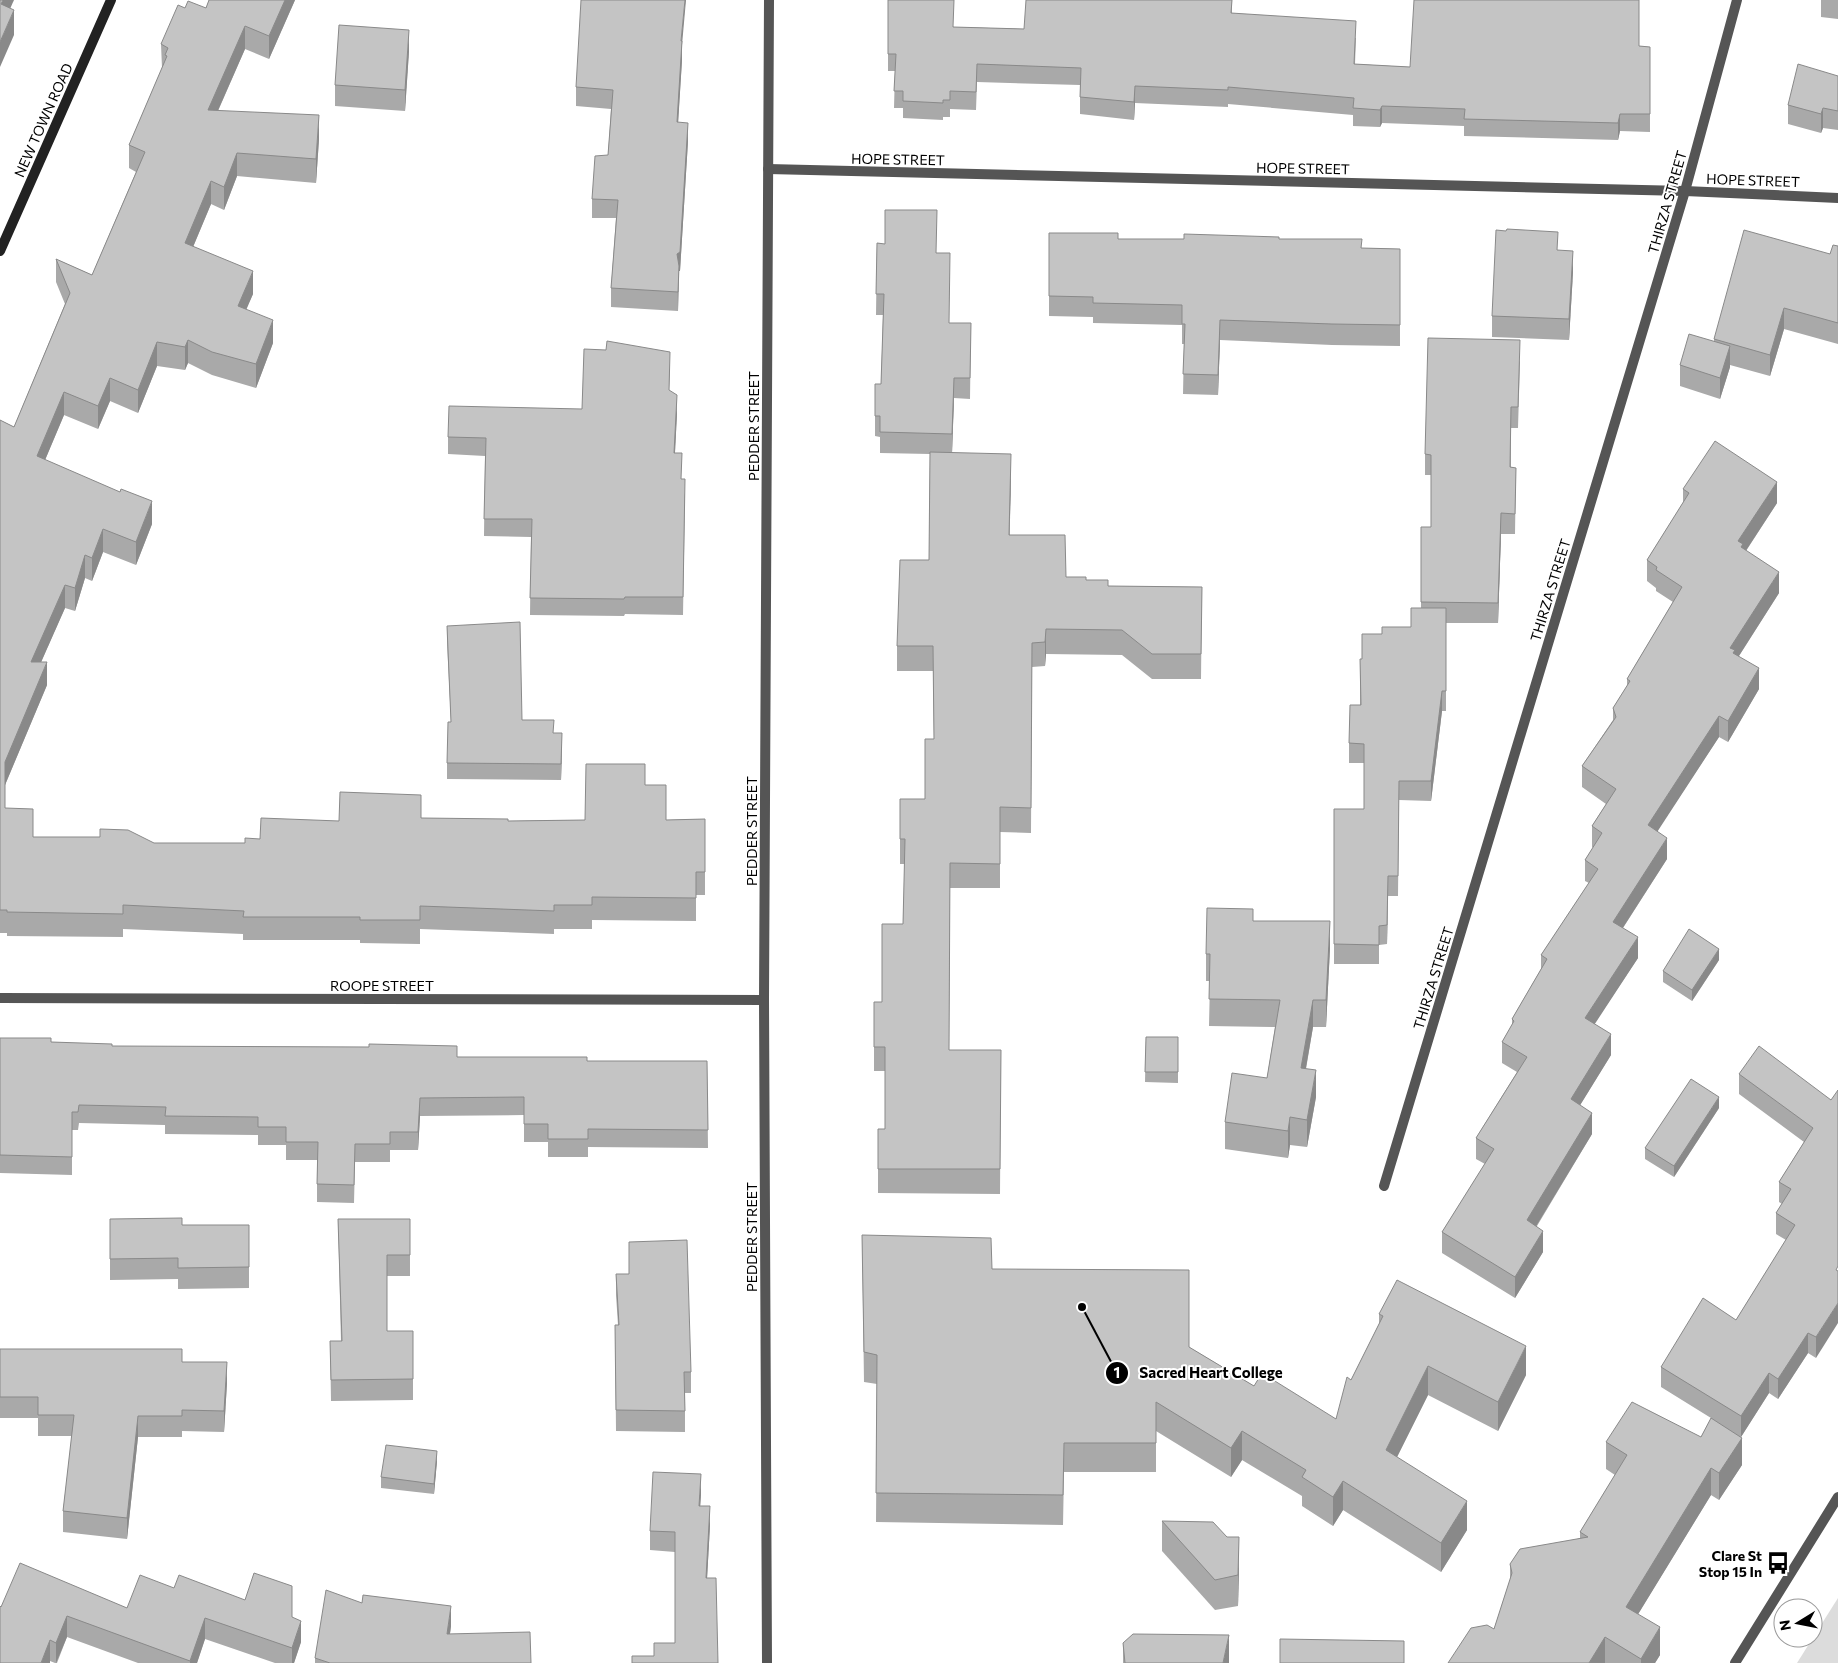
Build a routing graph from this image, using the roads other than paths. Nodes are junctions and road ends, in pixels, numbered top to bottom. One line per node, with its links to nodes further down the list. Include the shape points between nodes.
1 (111, 0): 7 (main road, NEW TOWN ROAD)
2 (768, 0): 4 (street, PEDDER STREET)
3 (1737, 0): 5 (street, THIRZA STREET)
4 (768, 169): 5 (street, HOPE STREET); 9 (street, PEDDER STREET)
5 (1685, 191): 6 (street, HOPE STREET); 10 (street, THIRZA STREET)
6 (1838, 198)
7 (0, 251)
8 (0, 998): 9 (street, ROOPE STREET)
9 (764, 1000): 12 (street, PEDDER STREET)
10 (1384, 1186)
11 (1838, 1497): 13 (street)
12 (767, 1663)
13 (1734, 1663)

